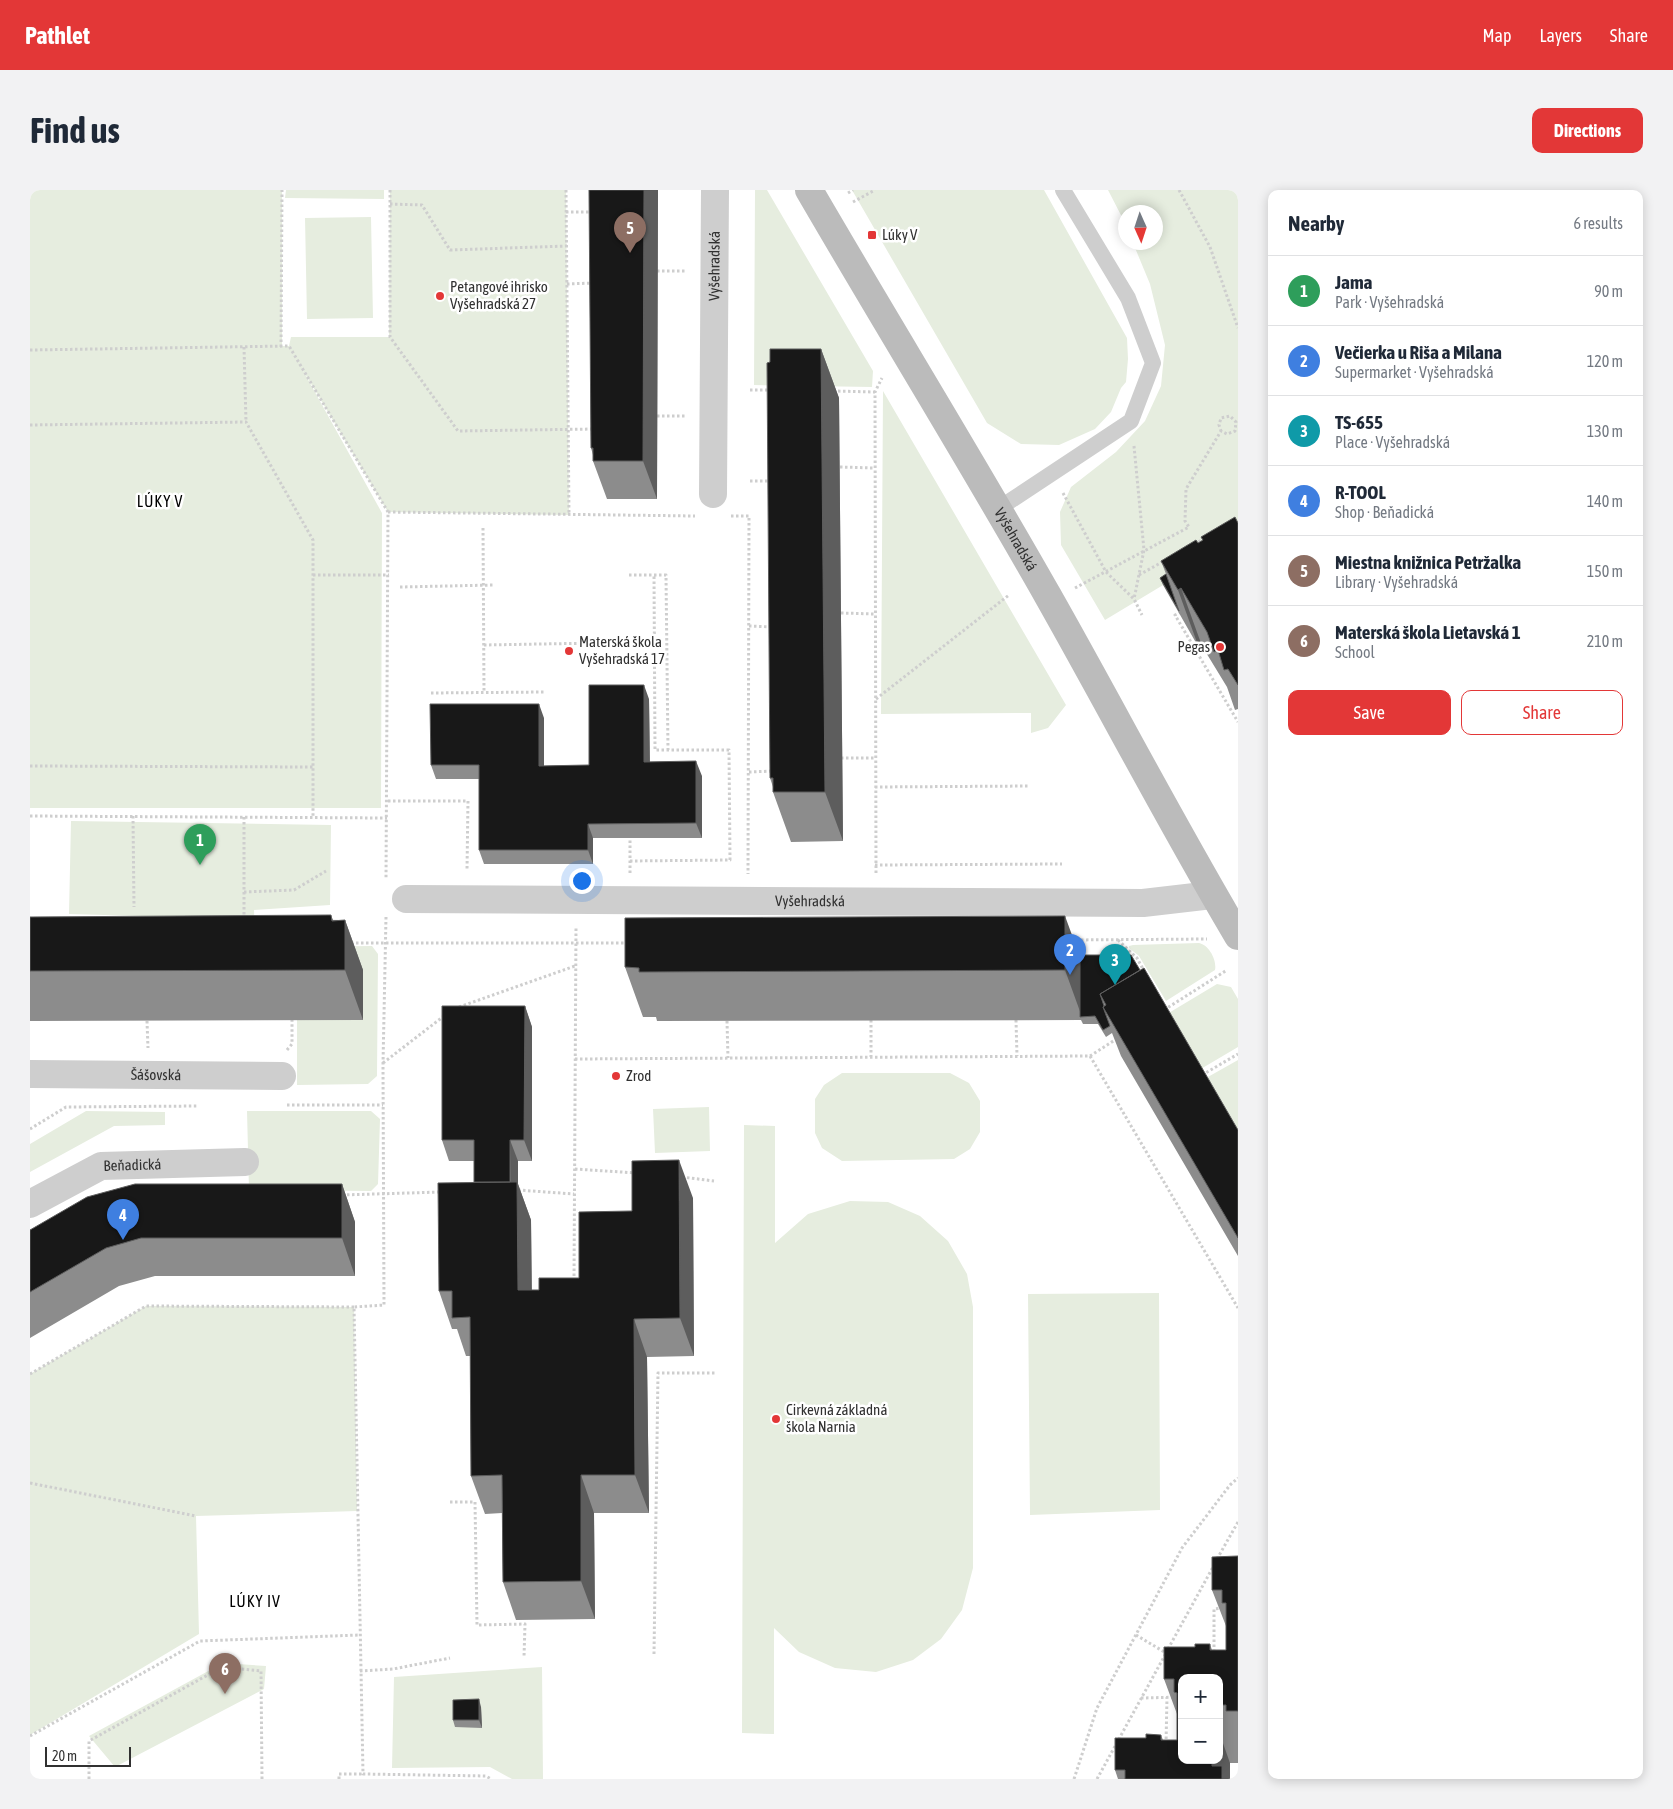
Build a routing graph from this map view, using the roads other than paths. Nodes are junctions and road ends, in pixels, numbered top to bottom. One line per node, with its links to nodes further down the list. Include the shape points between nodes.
1 (715, 190): 4 (street, Vyšehradská)
2 (809, 190): 5 (street, Vyšehradská)
3 (1063, 190): 5 (lane, via 1128,298 1153,363 1131,421)
4 (707, 505)
5 (998, 509): 6 (street, Vyšehradská)
6 (1212, 895): 7 (street, Vyšehradská, via 1143,903); 8 (street, Vyšehradská)
7 (393, 899)
8 (1238, 936)
9 (283, 1065): 10 (street, Šášovská)
10 (30, 1074)
11 (245, 1162): 12 (street, Beňadická, via 101,1166)
12 (30, 1204)

